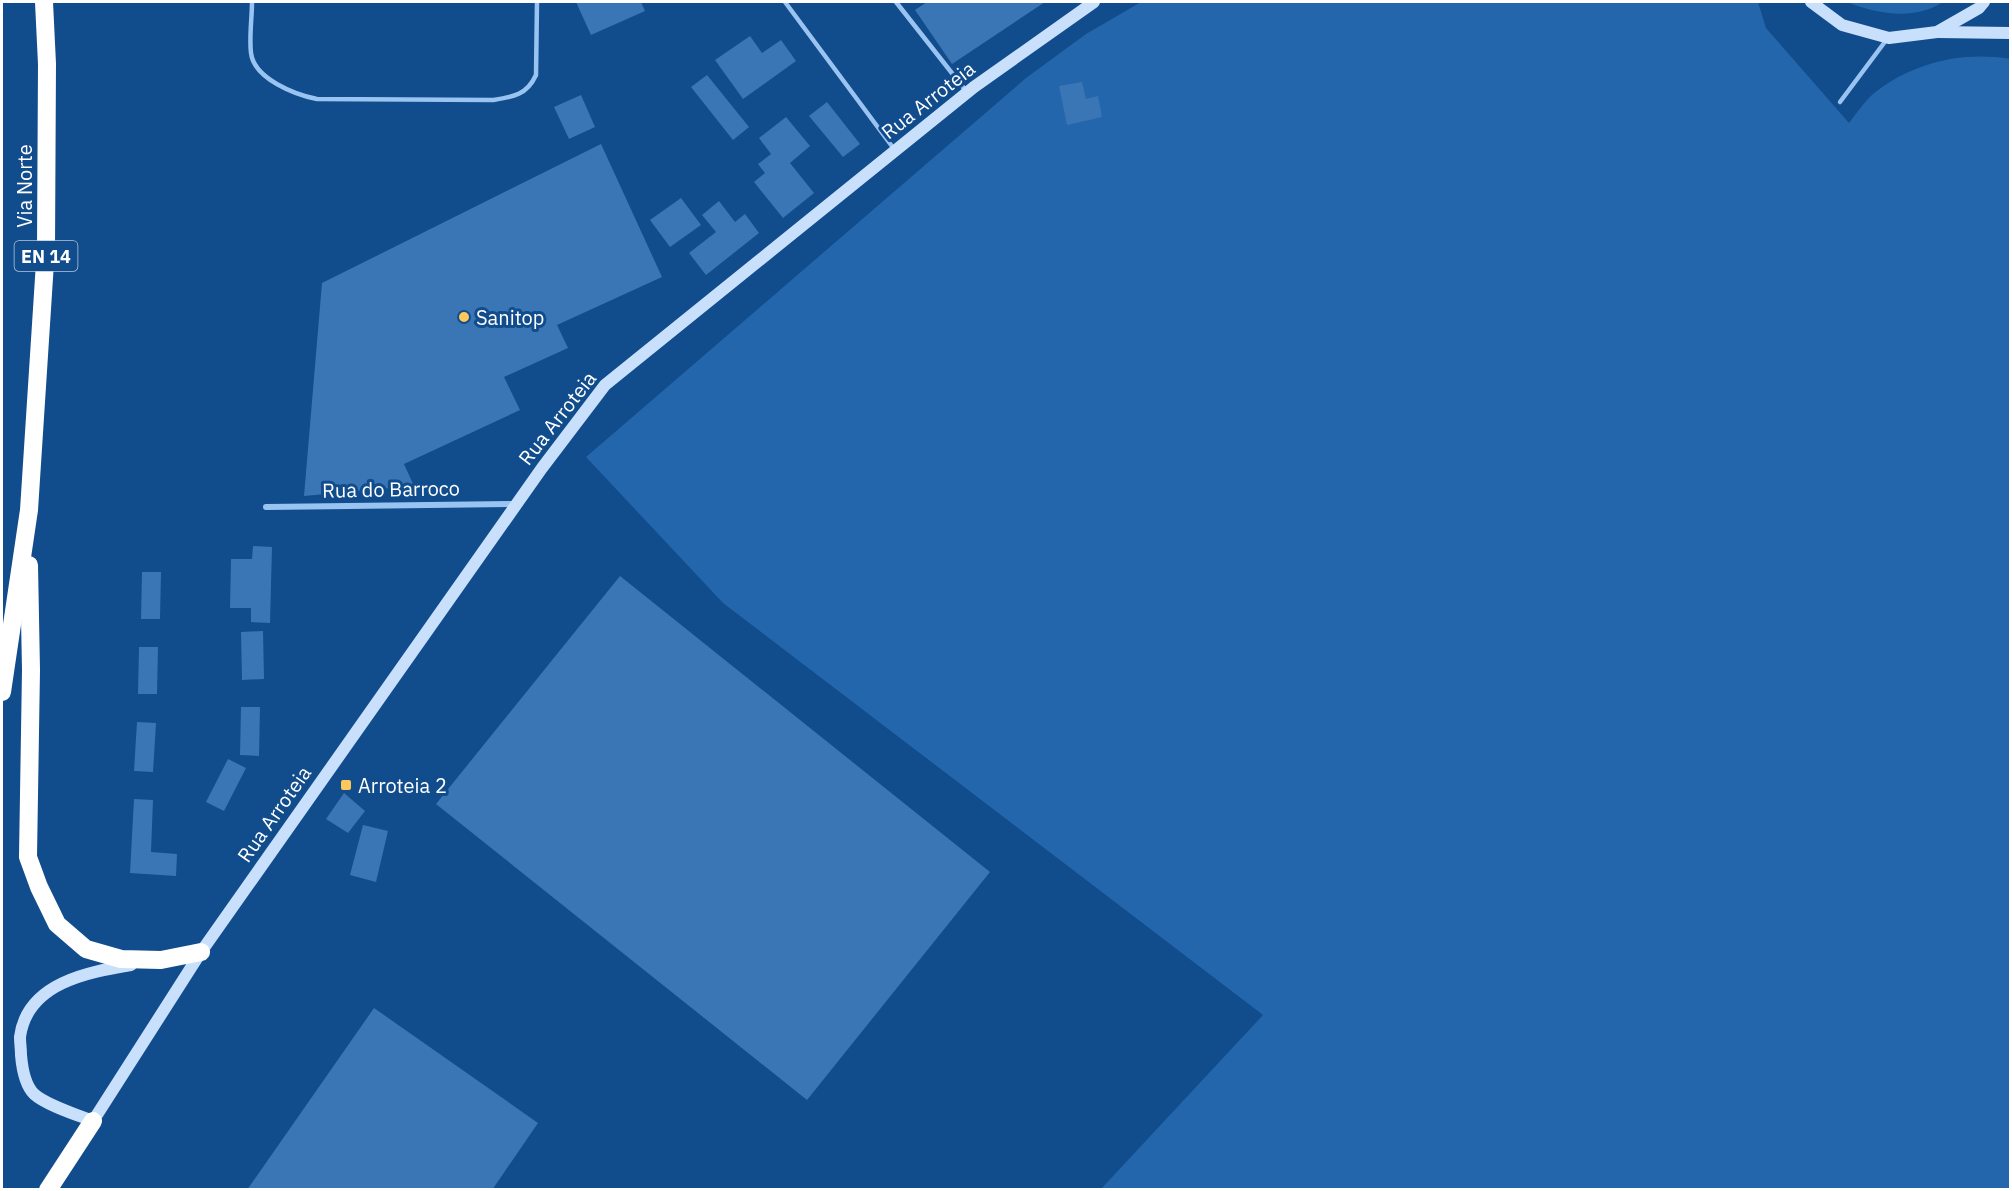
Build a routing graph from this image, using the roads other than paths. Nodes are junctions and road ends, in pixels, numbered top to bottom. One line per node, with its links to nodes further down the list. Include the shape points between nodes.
1 (44, 2): 17 (highway, Via Norte / EN 14, via 46,247)
2 (252, 2): 3 (lane, via 251,55 266,76 296,95 317,99 458,100 511,97 531,85 536,75)
3 (537, 2)
4 (785, 2): 14 (lane)
5 (896, 2): 12 (lane)
6 (1094, 2): 12 (street, Rua Arroteia)
7 (1811, 2): 11 (street, via 1842,25)
8 (1984, 2): 9 (street)
9 (1937, 32): 10 (street); 11 (street)
10 (2010, 33)
11 (1888, 38): 13 (lane)
12 (968, 93): 14 (street, Rua Arroteia)
13 (1840, 102)
14 (895, 151): 15 (street, Rua Arroteia, via 604,385)
15 (517, 504): 16 (street, Rua do Barroco); 19 (street, Rua Arroteia)
16 (266, 507)
17 (29, 510): 18 (highway, Via Norte / EN 14); 20 (highway, via 28,857 57,924 86,949 121,959)
18 (2, 692)
19 (201, 952): 20 (highway); 21 (street, Rua Arroteia)
20 (161, 960): 21 (street, via 91,971 53,987 29,1010 20,1036 21,1058 34,1093)
21 (93, 1121): 22 (highway)
22 (48, 1190)

